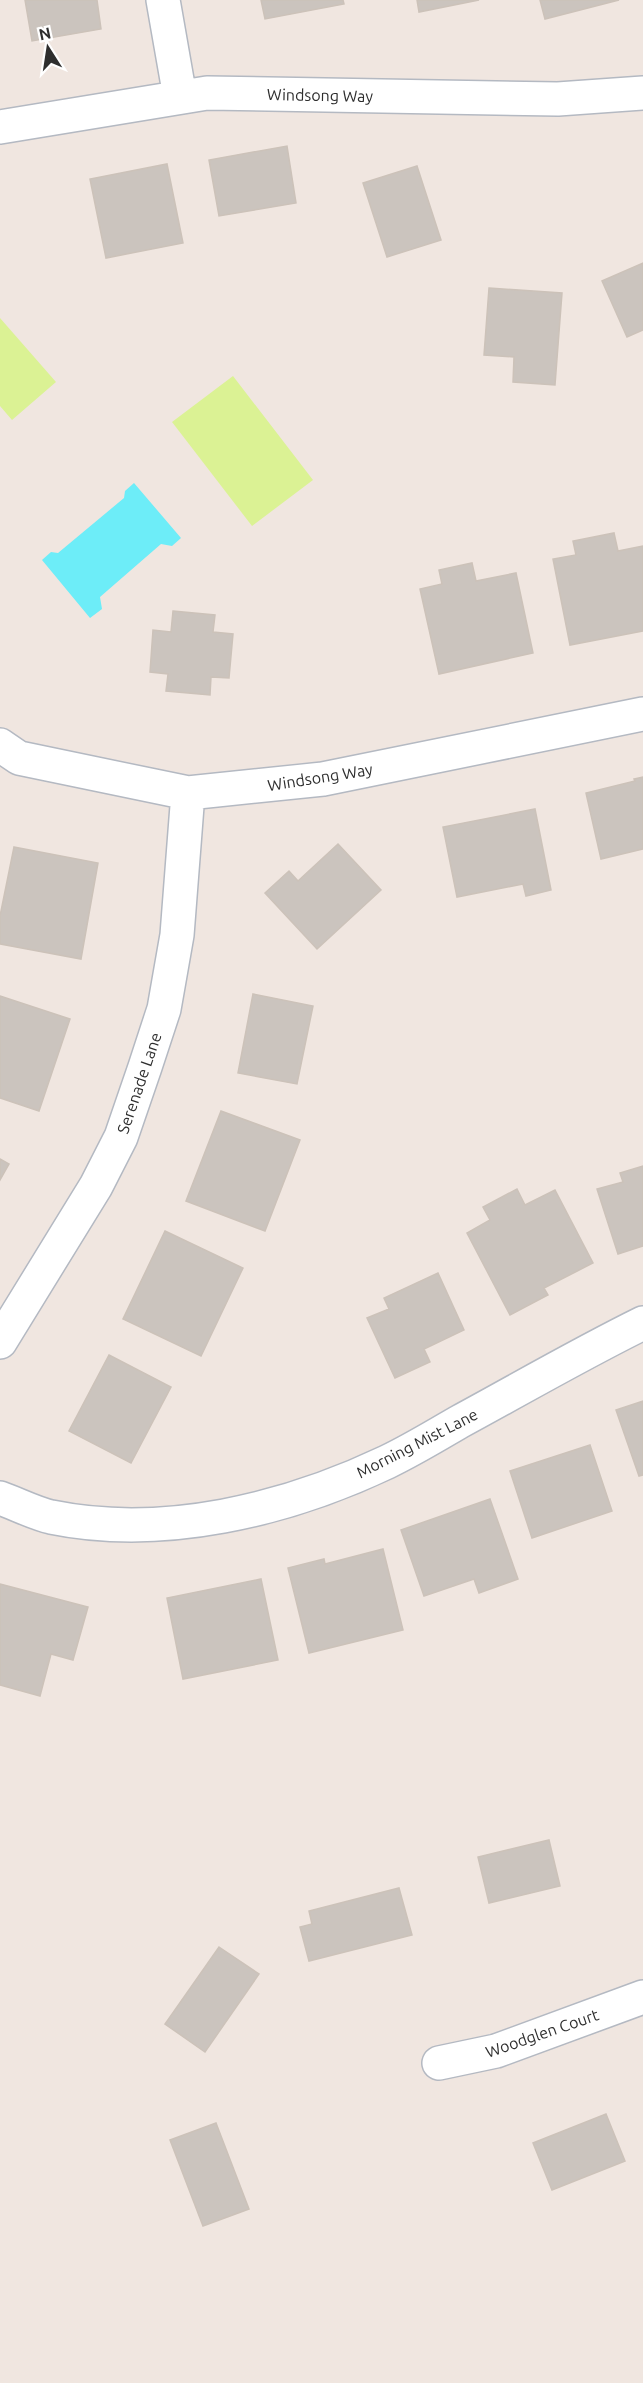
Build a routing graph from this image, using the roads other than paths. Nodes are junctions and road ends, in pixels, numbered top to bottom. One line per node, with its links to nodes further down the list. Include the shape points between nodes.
1 (163, 0): 3 (street)
2 (643, 93): 3 (street, Windsong Way, via 558,99 207,93)
3 (180, 97): 4 (street, Windsong Way)
4 (0, 127)
5 (643, 714): 7 (street, Windsong Way, via 323,779)
6 (0, 745): 7 (street, Windsong Way, via 19,758)
7 (188, 793): 9 (street, Serenade Lane, via 177,934 164,1009 128,1117 96,1186)
8 (643, 1323): 10 (street, Morning Mist Lane, via 388,1462 332,1486 276,1503 211,1518 153,1525 49,1517)
9 (0, 1342)
10 (0, 1498)
11 (643, 1997): 12 (street, Woodglen Court, via 496,2050)
12 (439, 2063)

